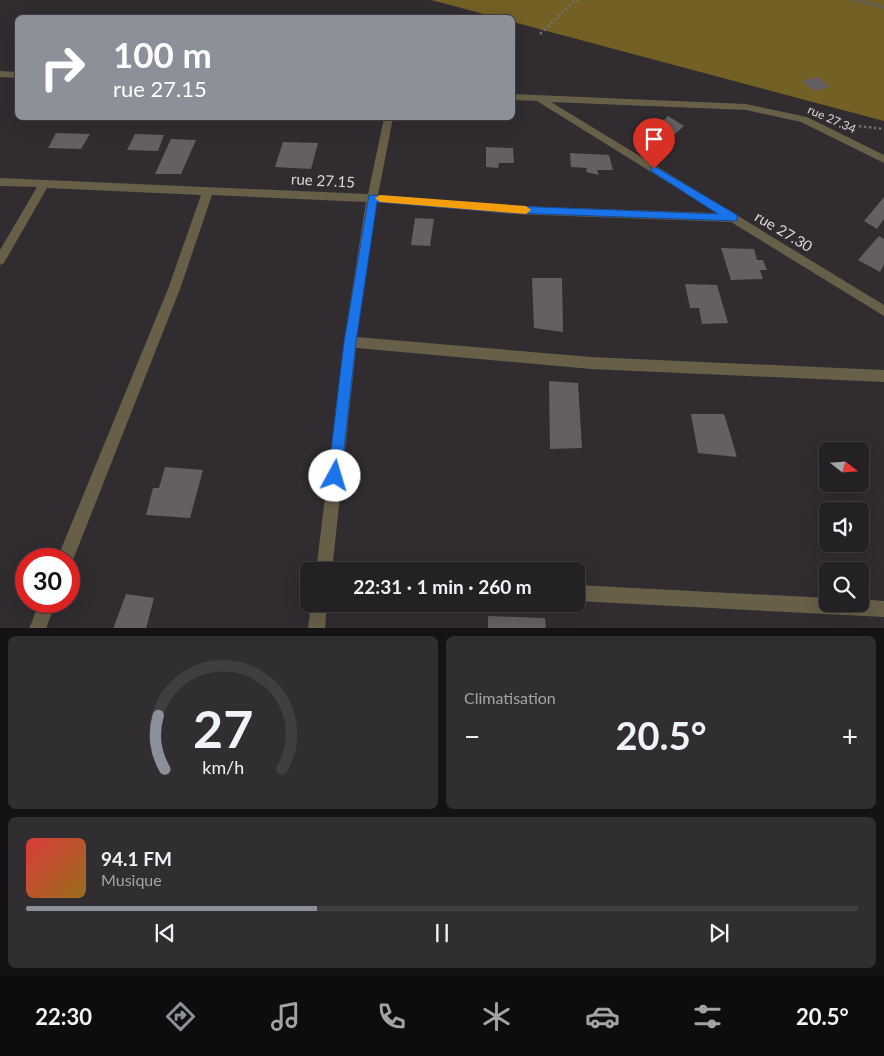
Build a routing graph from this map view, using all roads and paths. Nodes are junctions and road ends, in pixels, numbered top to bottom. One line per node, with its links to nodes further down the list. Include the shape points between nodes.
1 (580, 0): 4 (path, via 573,2)
2 (852, 0): 3 (street)
3 (884, 7)
4 (540, 34)
5 (0, 74): 6 (street)
6 (15, 75)
7 (515, 97): 8 (street, rue 27.34)
8 (540, 98): 10 (street, rue 27.34, via 746,107 804,119); 15 (street, rue 27.30)
9 (389, 120): 14 (street)
10 (884, 159)
11 (0, 182): 12 (street, rue 27.15)
12 (45, 183): 13 (street, rue 27.15); 16 (street)
13 (208, 190): 14 (street, rue 27.15); 20 (street, via 174,290)
14 (372, 198): 15 (street, rue 27.15, via 513,210); 18 (street)
15 (733, 218): 17 (street, rue 27.30)
16 (0, 260)
17 (884, 311)
18 (350, 342): 19 (street, via 591,364); 21 (street)
19 (884, 376)
20 (69, 548)
21 (325, 562)
22 (585, 593): 23 (street)
23 (884, 609)
24 (318, 612): 27 (street)
25 (43, 613): 26 (street)
26 (37, 628)
27 (316, 628)

